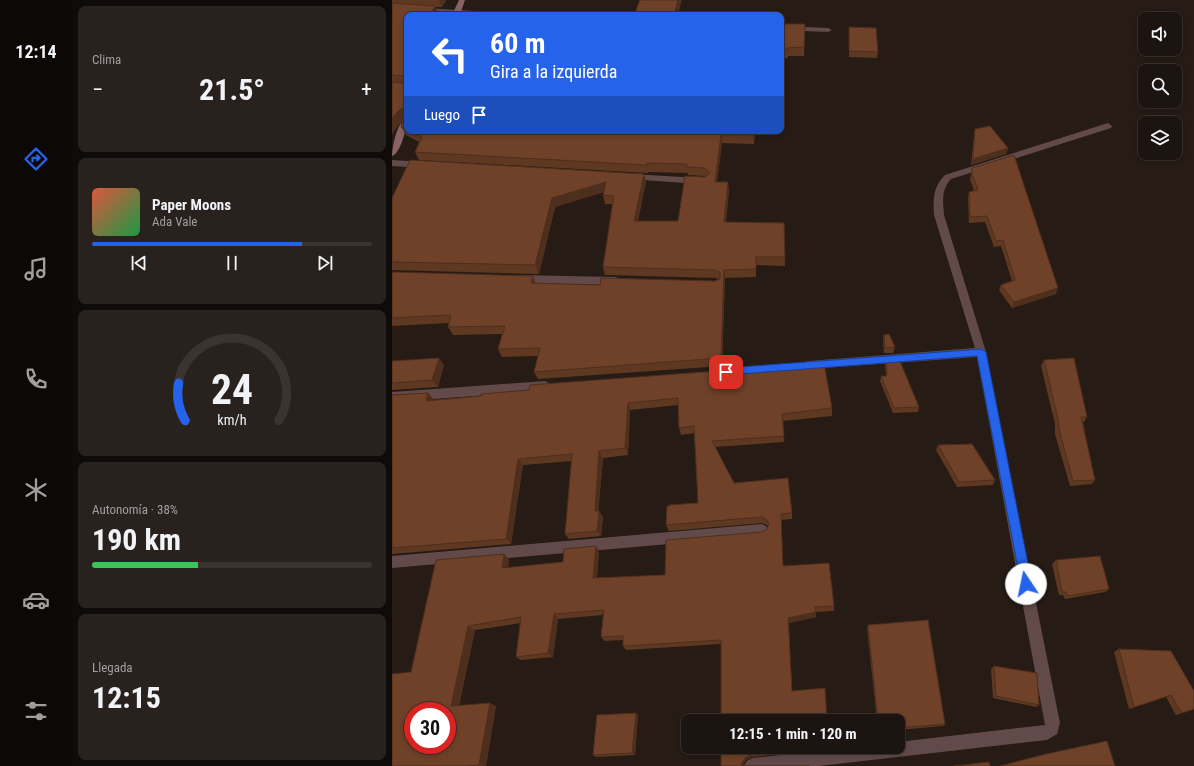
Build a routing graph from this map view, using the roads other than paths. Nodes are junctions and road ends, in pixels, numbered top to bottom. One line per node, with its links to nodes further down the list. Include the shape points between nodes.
1 (462, 0): 4 (main road)
2 (392, 8): 3 (street)
3 (435, 12)
4 (457, 12)
5 (784, 28): 6 (street)
6 (828, 30)
7 (1108, 126): 16 (street, via 948,177 941,184 937,195 939,215)
8 (404, 127): 9 (main road)
9 (392, 153)
10 (392, 163): 11 (street)
11 (431, 165)
12 (620, 176): 13 (street)
13 (706, 181)
14 (510, 278): 15 (street)
15 (629, 282)
16 (981, 352): 17 (street); 22 (street, via 1053,723 1052,729 1047,733)
17 (798, 366)
18 (559, 385): 19 (street)
19 (392, 398)
20 (762, 530): 21 (street)
21 (392, 562)
22 (752, 766)

